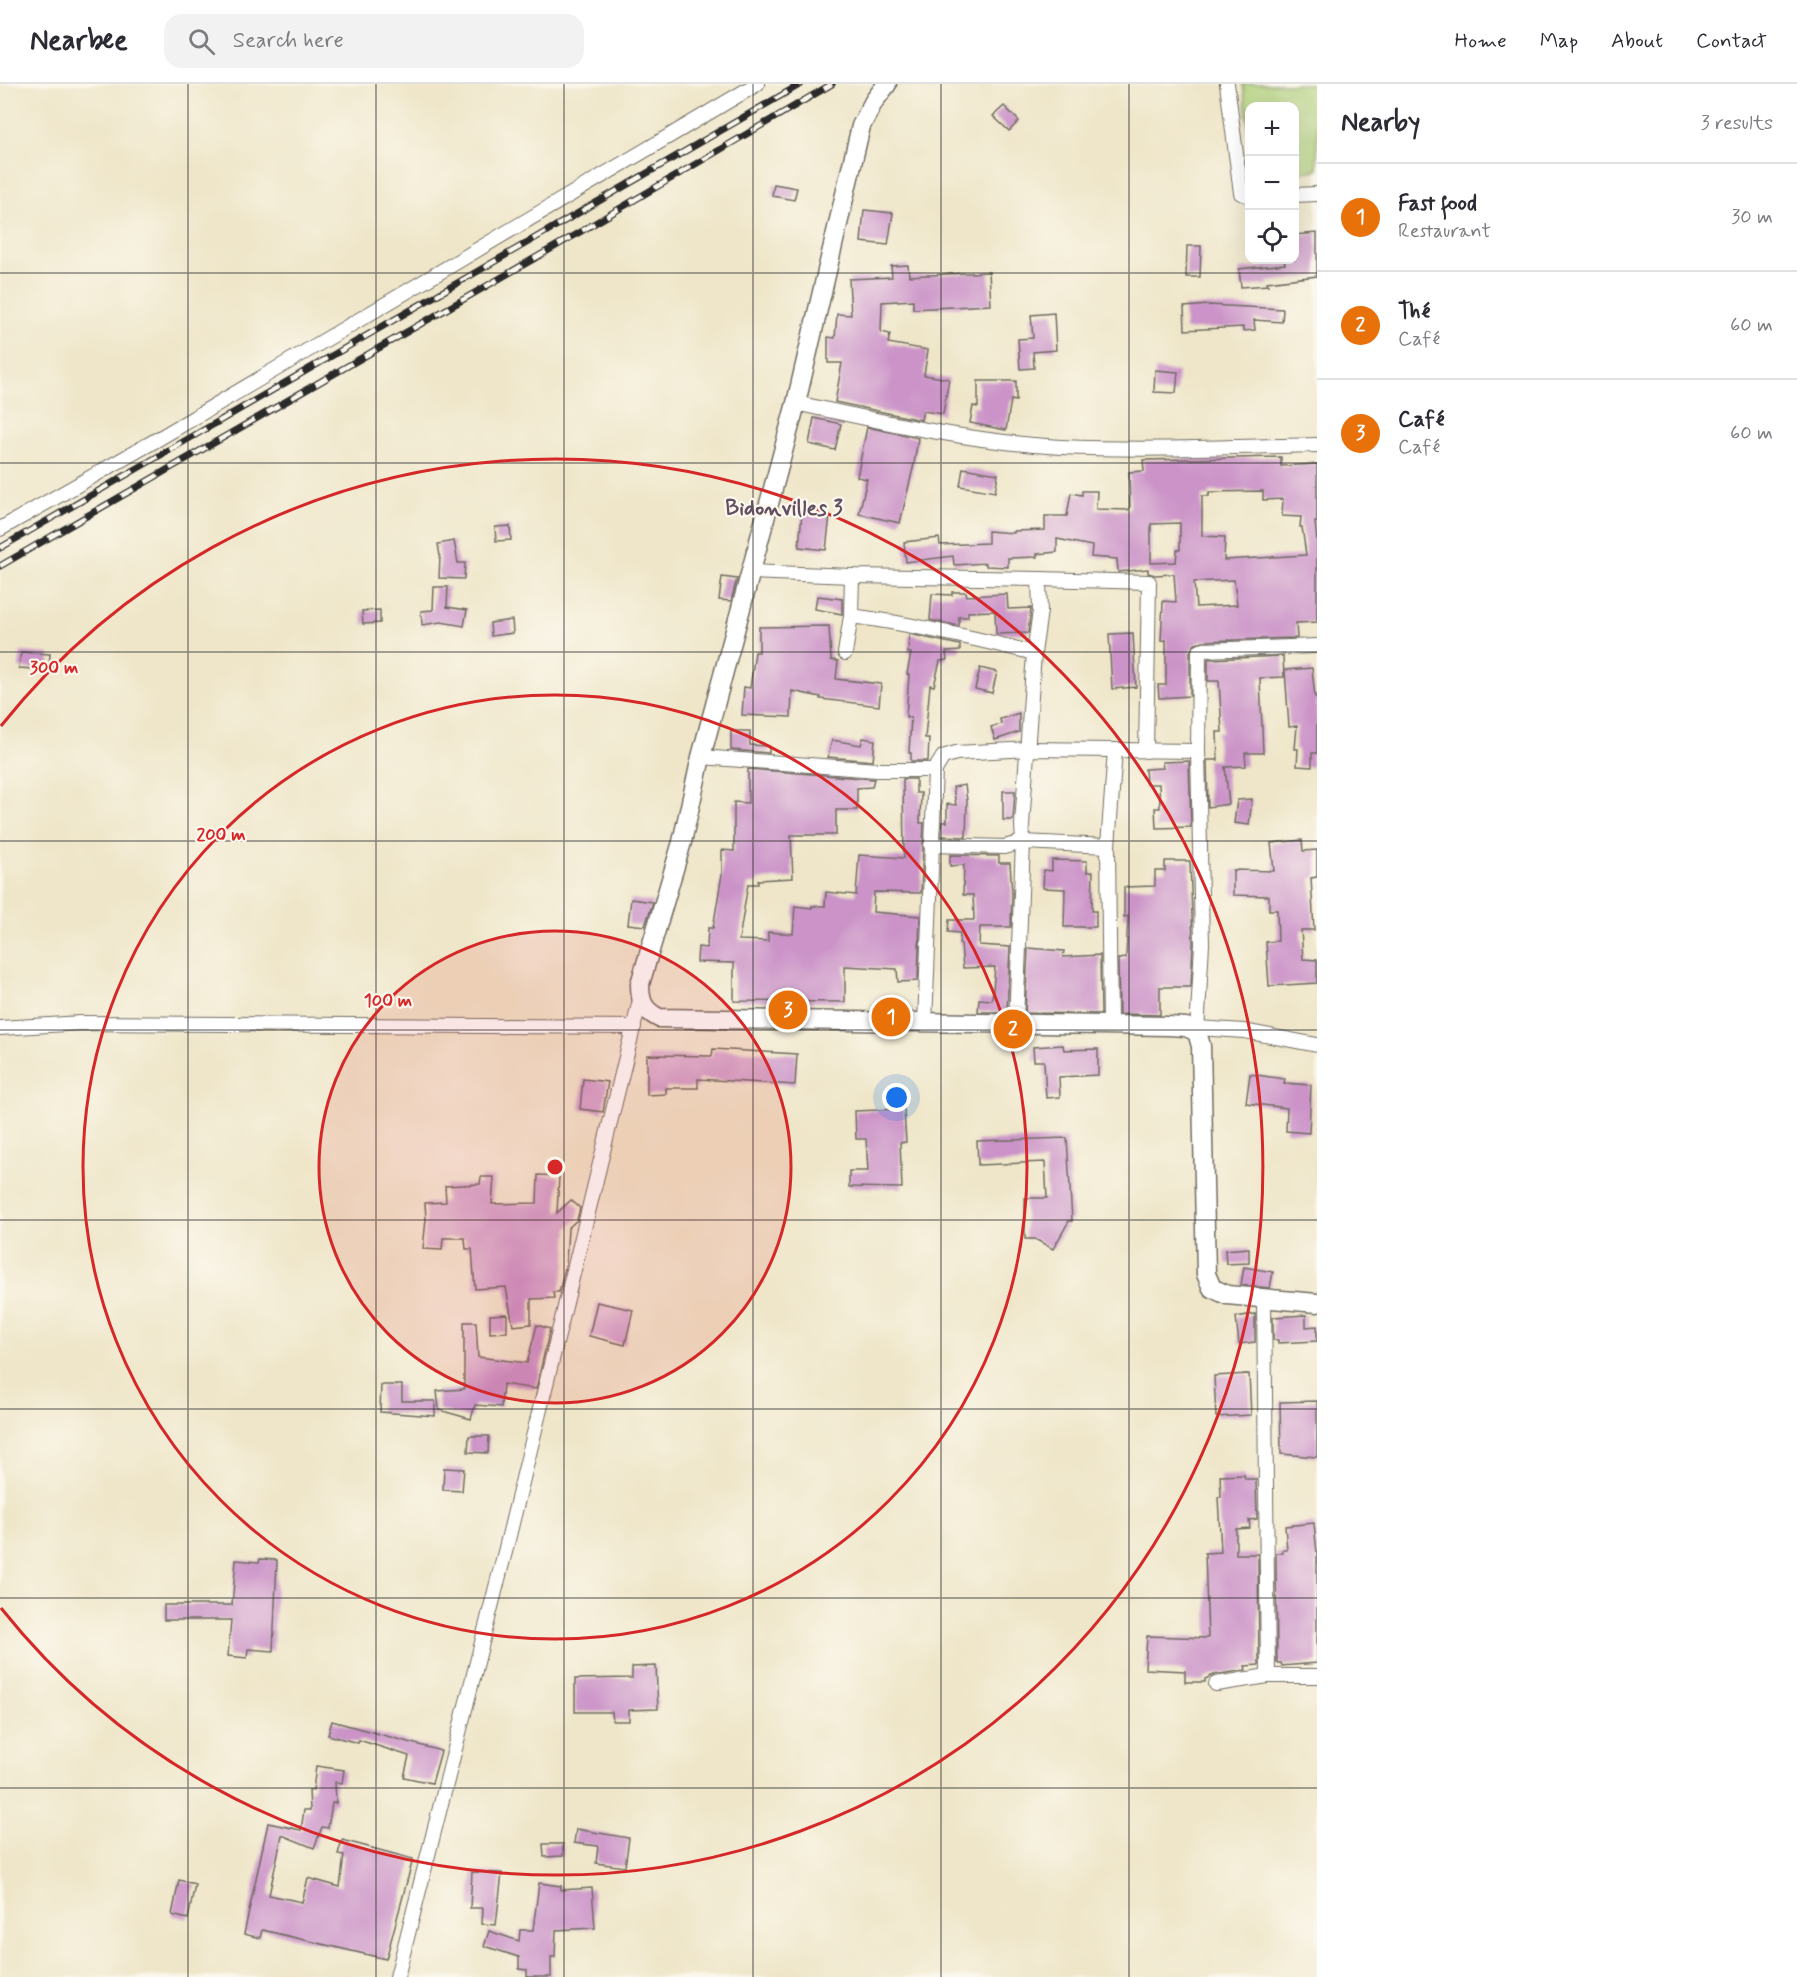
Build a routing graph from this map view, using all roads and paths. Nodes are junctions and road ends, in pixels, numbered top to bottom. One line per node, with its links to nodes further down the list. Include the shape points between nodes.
1 (757, 84): 9 (street)
2 (887, 84): 7 (street, via 861,126)
3 (1227, 84): 5 (street, via 1241,194)
4 (1317, 194): 6 (street)
5 (1245, 195)
6 (1299, 195)
7 (796, 403): 8 (street, via 948,433 1061,447); 10 (street)
8 (1317, 445)
9 (0, 529)
10 (751, 572): 11 (street); 21 (street)
11 (852, 576): 12 (street); 13 (street)
12 (1039, 579): 16 (street, via 1040,611); 19 (street, via 1149,582)
13 (851, 616): 15 (street); 16 (street, via 965,635)
14 (1317, 646): 20 (street, via 1199,652)
15 (845, 653)
16 (1034, 653): 17 (street)
17 (1028, 749): 18 (street); 22 (street, via 956,753 944,757); 23 (street)
18 (1115, 750): 19 (street); 25 (street)
19 (1146, 751): 20 (street)
20 (1198, 751): 32 (street, via 1202,944)
21 (701, 757): 22 (street, via 877,770); 26 (street, via 682,842 640,984)
22 (935, 770): 24 (street)
23 (1023, 842): 24 (street, via 1004,847); 25 (street); 28 (street)
24 (932, 845): 27 (street)
25 (1108, 846): 29 (street)
26 (640, 1000): 27 (street, via 647,1012 659,1018); 30 (street)
27 (925, 1023): 28 (street)
28 (1016, 1023): 29 (street)
29 (1110, 1025): 32 (street)
30 (634, 1027): 31 (street, via 82,1023); 39 (street)
31 (0, 1028)
32 (1197, 1030): 33 (street, via 1244,1030); 34 (street, via 1201,1046 1206,1274 1212,1288 1227,1295)
33 (1317, 1045)
34 (1264, 1298): 35 (street); 36 (street)
35 (1317, 1303)
36 (1268, 1676): 37 (street); 38 (street)
37 (1317, 1676)
38 (1216, 1684)
39 (397, 1977)

